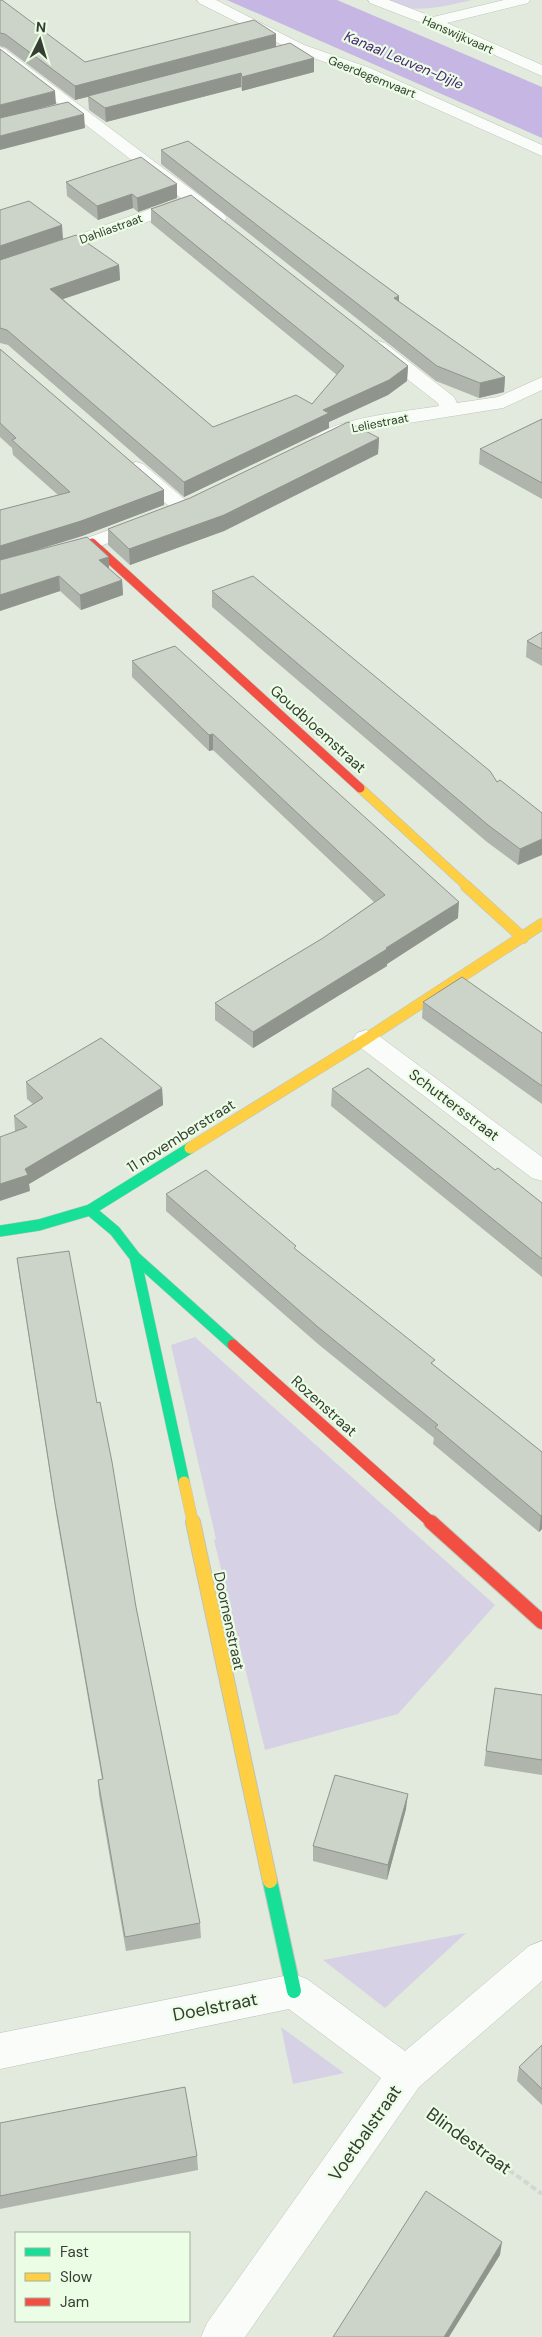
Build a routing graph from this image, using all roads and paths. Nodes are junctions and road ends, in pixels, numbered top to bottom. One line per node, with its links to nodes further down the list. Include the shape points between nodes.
1 (204, 0): 5 (street, Geerdegemvaart)
2 (375, 0): 4 (street, Hanswijkvaart)
3 (523, 0): 4 (street)
4 (432, 22): 8 (street, Hanswijkvaart)
5 (299, 48): 7 (street); 12 (street, Geerdegemvaart, via 364,71)
6 (0, 52): 10 (street)
7 (280, 53)
8 (542, 71)
9 (91, 103): 10 (street)
10 (72, 108): 11 (street); 13 (street)
11 (54, 112)
12 (542, 151)
13 (194, 200): 14 (street); 15 (street, Dahliastraat)
14 (233, 231)
15 (0, 269)
16 (366, 336): 18 (street, via 446,401)
17 (542, 384): 18 (street, Leliestraat, via 503,402)
18 (450, 411): 19 (street, Leliestraat, via 348,428)
19 (304, 449)
20 (123, 456): 21 (street, via 191,504)
21 (92, 543): 22 (street); 24 (street, Goudbloemstraat)
22 (0, 568)
23 (542, 924): 24 (street, 11 novemberstraat)
24 (523, 938): 25 (street, 11 novemberstraat)
25 (366, 1039): 26 (street, Schuttersstraat); 27 (street, 11 novemberstraat)
26 (542, 1171)
27 (90, 1210): 28 (street, 11 novemberstraat, via 39,1225); 29 (street, Rozenstraat, via 115,1231)
28 (0, 1231)
29 (135, 1257): 30 (street, Rozenstraat); 32 (street, Doornenstraat)
30 (542, 1622)
31 (542, 1958): 34 (street, Voetbalstraat)
32 (294, 1991): 33 (street, Doelstraat); 34 (street)
33 (0, 2051)
34 (401, 2081): 35 (path, Blindestraat); 36 (street, Voetbalstraat)
35 (542, 2194)
36 (221, 2337)

